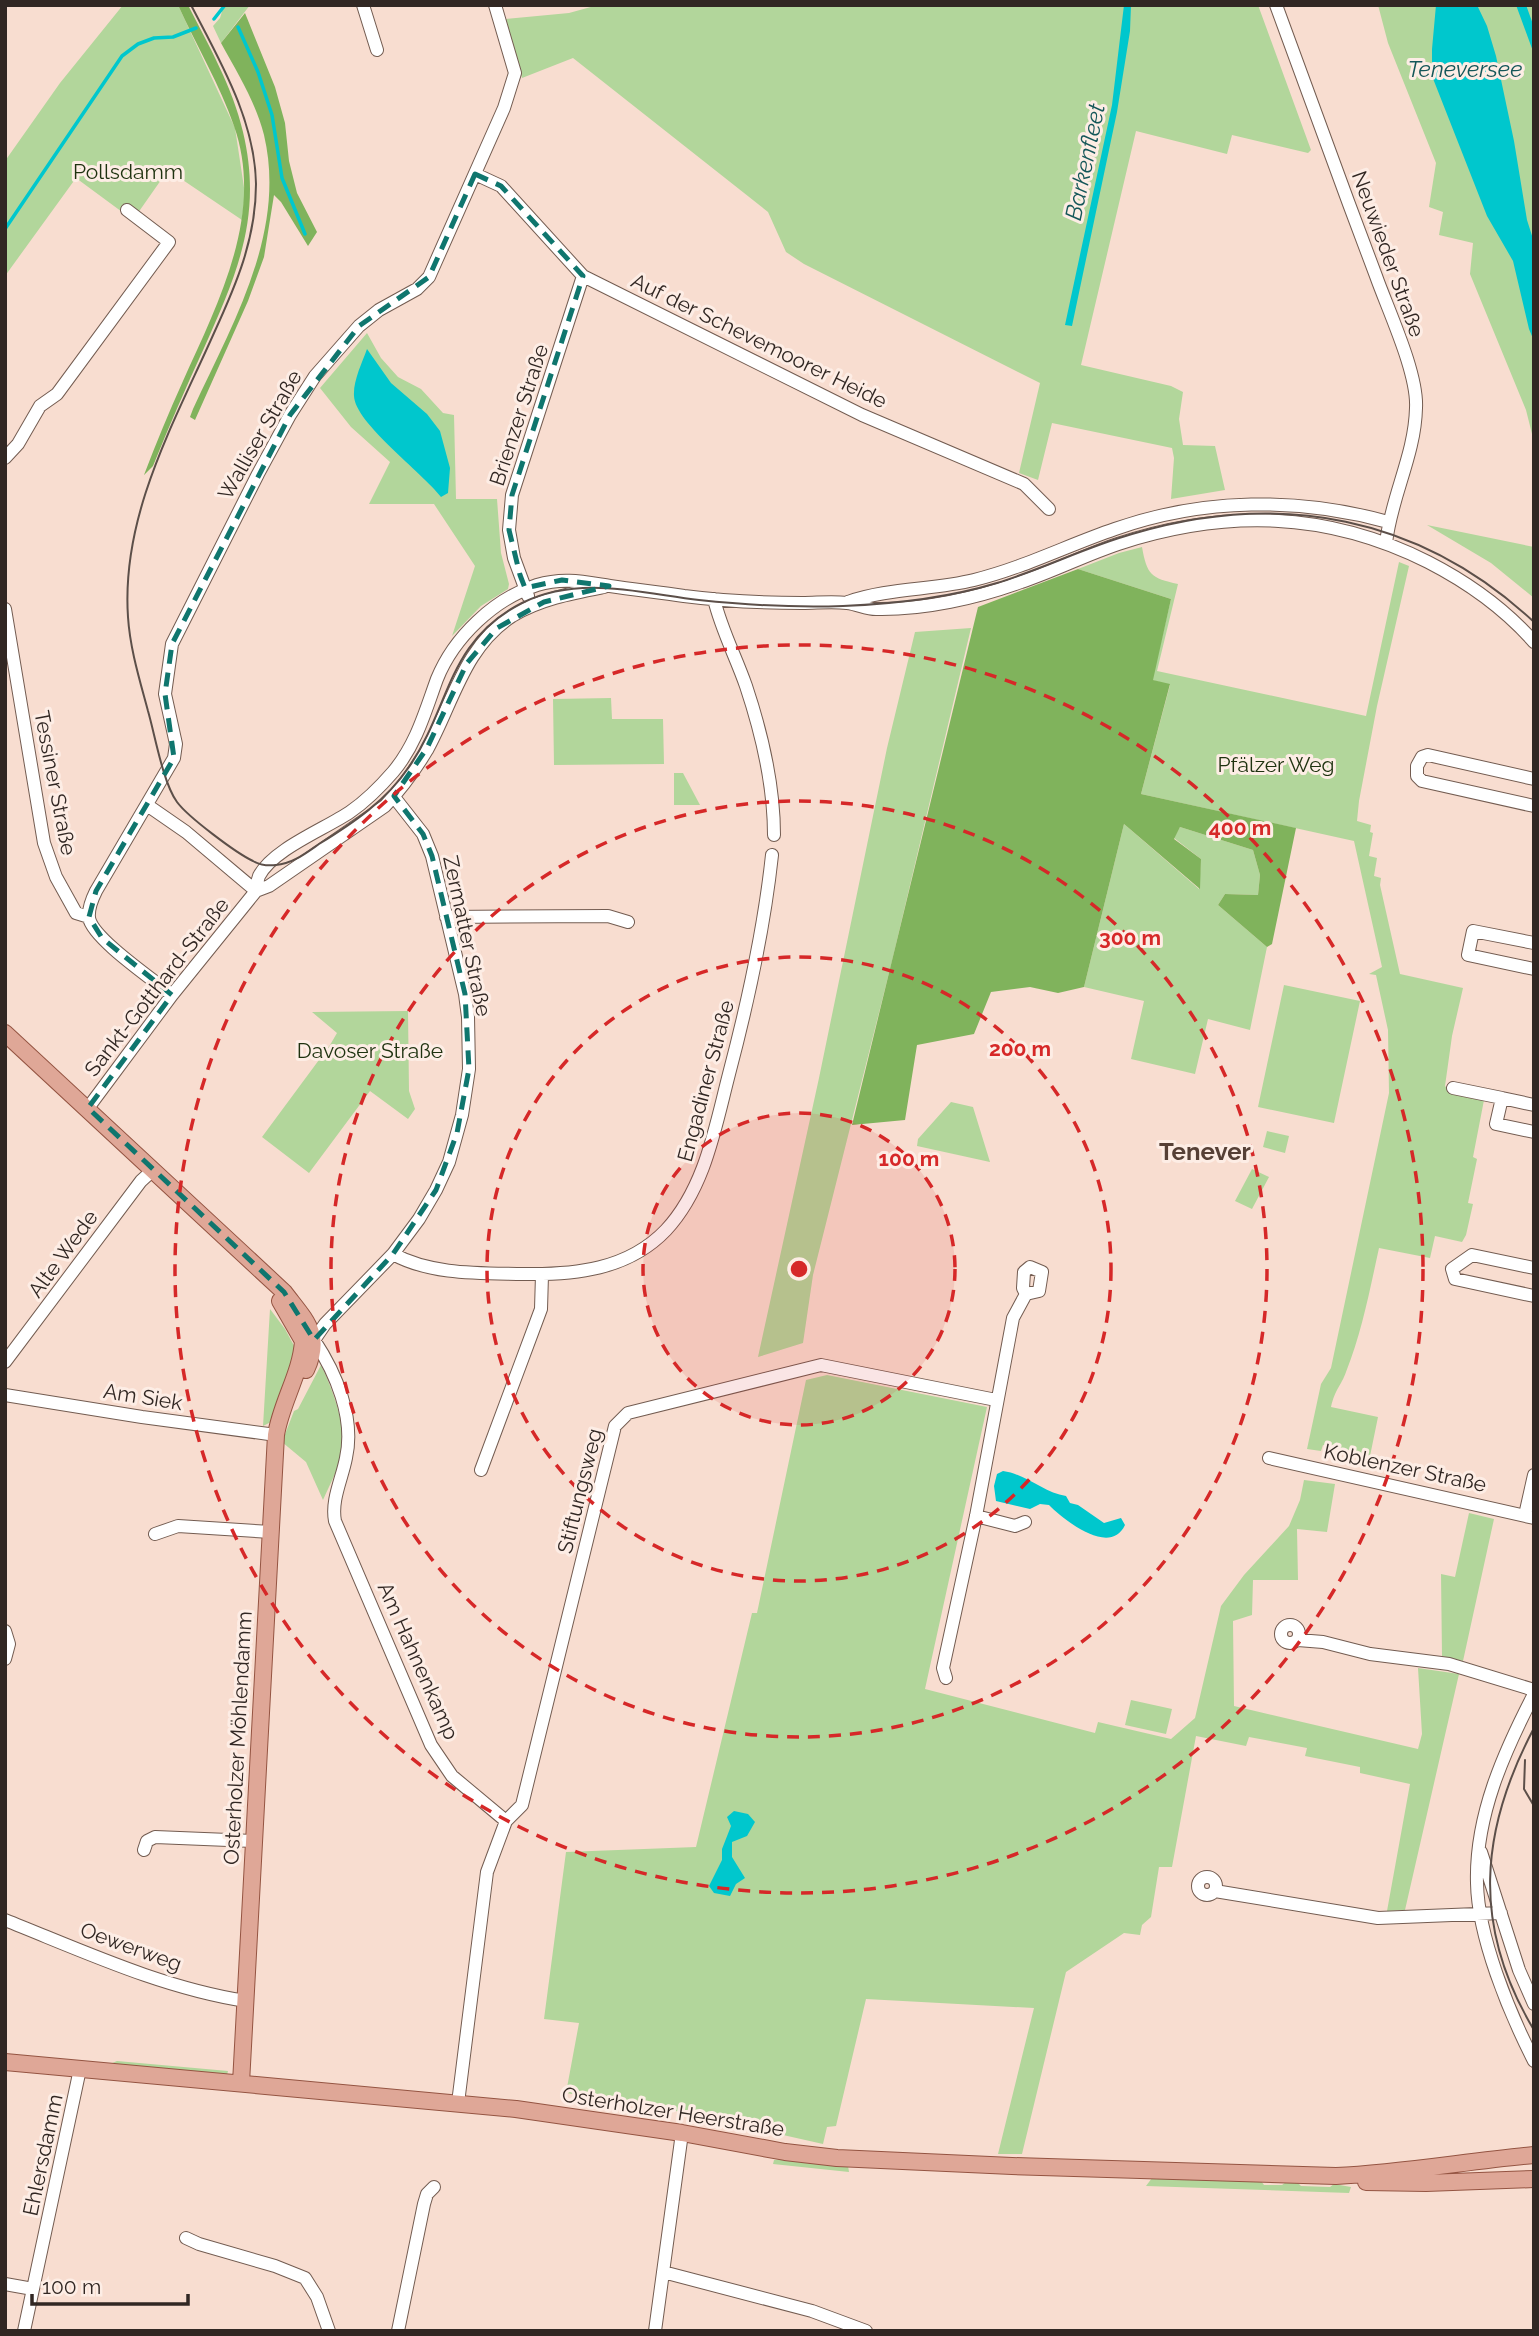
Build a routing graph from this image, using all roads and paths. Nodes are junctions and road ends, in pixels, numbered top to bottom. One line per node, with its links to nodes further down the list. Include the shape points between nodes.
1 (363, 5): 4 (street)
2 (495, 5): 5 (street, Walliser Straße, via 515,74)
3 (1276, 5): 10 (street, Neuwieder Straße, via 1415,391 1410,448)
4 (377, 50)
5 (475, 174): 7 (street, Auf der Schevemoorer Heide, via 501,186); 21 (street, Walliser Straße, via 429,276 417,289 359,326 315,376 258,474 172,643 165,694 176,744 174,758)
6 (127, 210): 8 (street, via 169,242 58,394 40,406)
7 (583, 276): 9 (street, Auf der Schevemoorer Heide, via 862,415 1024,484); 13 (street, Brienzer Straße, via 512,495 509,530)
8 (5, 458)
9 (1049, 509)
10 (1388, 522): 11 (street, Neuwieder Straße); 15 (street, Sankt-Gotthard-Straße, via 1287,504 1166,514 974,580 871,594)
11 (1385, 543): 15 (street, Sankt-Gotthard-Straße, via 1326,525 1219,522 1116,545 982,594 873,609); 18 (street, Sankt-Gotthard-Straße, via 1454,575 1499,608)
12 (609, 586): 13 (street, Sankt-Gotthard-Straße, via 562,580); 14 (street, Sankt-Gotthard-Straße); 16 (street, Sankt-Gotthard-Straße)
13 (526, 590): 16 (street, Brienzer Straße); 24 (street, Sankt-Gotthard-Straße, via 504,600 458,644 439,675 415,738 395,770 351,812)
14 (714, 599): 15 (street, Sankt-Gotthard-Straße); 23 (street, via 760,734)
15 (847, 603)
16 (533, 606): 20 (street, Sankt-Gotthard-Straße, via 498,628 467,663 428,748)
17 (5, 610): 28 (street, Tessiner Straße, via 44,843 55,877 76,913)
18 (1534, 642)
19 (1534, 779): 22 (street, via 1428,755 1417,766 1422,781)
20 (394, 797): 26 (street, Sankt-Gotthard-Straße); 29 (street, Zermatter Straße, via 423,834)
21 (147, 805): 27 (street); 28 (street, Walliser Straße, via 96,891)
22 (1534, 806)
23 (774, 835)
24 (294, 845): 26 (street, via 294,854); 27 (street, Sankt-Gotthard-Straße, via 260,876)
25 (772, 855): 43 (street, Engadiner Straße, via 747,1006 700,1178 665,1231 627,1258 573,1274)
26 (302, 862): 27 (street, Sankt-Gotthard-Straße)
27 (256, 891): 33 (street, Sankt-Gotthard-Straße)
28 (89, 917): 33 (street, Tessiner Straße, via 102,938)
29 (446, 917): 30 (street, via 608,916); 41 (street, Zermatter Straße, via 468,1017 469,1069 449,1162)
30 (628, 922)
31 (1534, 943): 32 (street, via 1473,930 1468,954)
32 (1534, 969)
33 (172, 995): 38 (street, Sankt-Gotthard-Straße)
34 (5, 1032): 38 (main road)
35 (1454, 1088): 36 (street)
36 (1502, 1098): 37 (street); 39 (street, via 1496,1124)
37 (1534, 1105)
38 (88, 1108): 40 (main road)
39 (1534, 1132)
40 (153, 1170): 46 (main road, via 284,1292 308,1323); 47 (street, Alte Wede)
41 (393, 1254): 43 (street, Engadiner Straße, via 437,1268); 46 (street, Zermatter Straße)
42 (1534, 1268): 45 (street, via 1472,1255 1452,1269 1455,1279)
43 (542, 1275): 52 (street, via 541,1309)
44 (1026, 1294): 49 (street, via 1013,1318)
45 (1534, 1296)
46 (309, 1341): 50 (main road, Osterholzer Möhlendamm, via 314,1350 286,1397); 64 (street, Am Hahnenkamp, via 326,1359 336,1382 348,1435 333,1508 335,1521 431,1745 452,1776)
47 (5, 1362)
48 (5, 1395): 50 (street, Am Siek)
49 (996, 1400): 54 (street); 64 (street, Stiftungsweg, via 821,1365 628,1413 615,1426 522,1805)
50 (276, 1436): 57 (main road, Osterholzer Möhlendamm)
51 (1269, 1458): 55 (street, Koblenzer Straße)
52 (481, 1470)
53 (1534, 1475): 55 (street)
54 (976, 1516): 56 (street, via 1015,1526); 62 (street, via 943,1668)
55 (1529, 1516)
56 (1025, 1522)
57 (271, 1532): 58 (street, via 178,1526); 65 (main road, Osterholzer Möhlendamm)
58 (155, 1534)
59 (5, 1631): 61 (street, via 9,1644)
60 (1298, 1640): 63 (street, via 1449,1664)
61 (5, 1659)
62 (946, 1678)
63 (1534, 1692): 66 (street, via 1490,1793)
64 (506, 1821): 78 (street, via 485,1882)
65 (253, 1841): 67 (street, via 155,1838 147,1841); 72 (main road, Osterholzer Möhlendamm)
66 (1480, 1849): 69 (street); 70 (street, via 1476,1881)
67 (144, 1850)
68 (1215, 1891): 70 (street, via 1378,1918)
69 (1502, 1913): 70 (street); 73 (street)
70 (1480, 1915): 74 (street, via 1516,2025)
71 (5, 1920): 72 (street, Oewerweg, via 161,1980)
72 (246, 2001): 77 (main road, Osterholzer Möhlendamm)
73 (1534, 2004)
74 (1534, 2061)
75 (5, 2062): 76 (main road, Osterholzer Heerstraße)
76 (80, 2069): 77 (main road, Osterholzer Heerstraße); 87 (street, Ehlersdamm)
77 (241, 2083): 78 (main road, Osterholzer Heerstraße)
78 (458, 2103): 79 (main road, Osterholzer Heerstraße)
79 (682, 2133): 81 (main road, Osterholzer Heerstraße, via 836,2158); 85 (street)
80 (1534, 2155): 81 (main road, Osterholzer Heerstraße)
81 (1336, 2176): 82 (main road, Osterholzer Heerstraße, via 1376,2184)
82 (1534, 2179)
83 (434, 2187): 90 (street, via 424,2204)
84 (186, 2238): 89 (street, via 305,2278)
85 (663, 2272): 91 (street); 92 (street, via 812,2311)
86 (5, 2284): 87 (street)
87 (33, 2289): 88 (street, Ehlersdamm)
88 (24, 2331)
89 (329, 2331)
90 (398, 2331)
91 (655, 2331)
92 (866, 2331)

